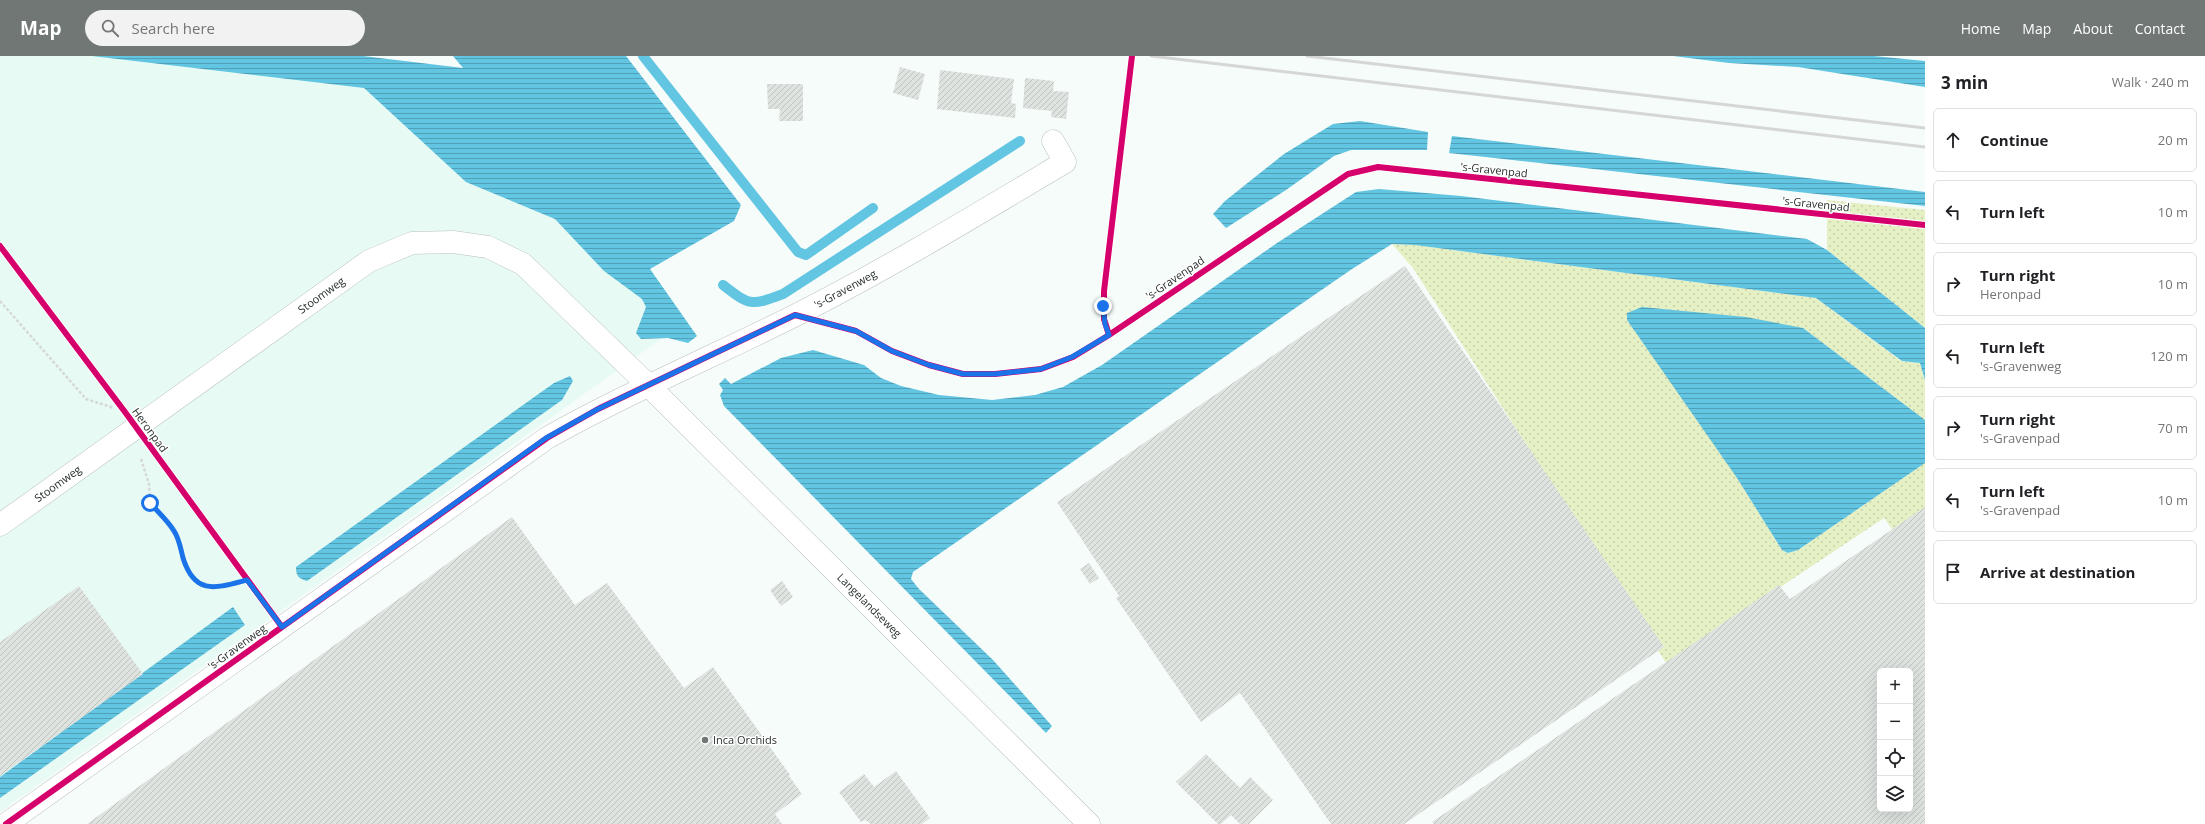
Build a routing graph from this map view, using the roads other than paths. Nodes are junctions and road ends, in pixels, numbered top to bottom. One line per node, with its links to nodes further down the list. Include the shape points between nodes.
1 (1053, 141): 2 (street, 's-Gravenweg, via 1065,162 924,245 795,315)
2 (649, 386): 3 (street, Stoomweg, via 523,264 488,247 453,242 412,243 369,261 131,419); 4 (street, 's-Gravenweg, via 598,409 546,438); 5 (street, Langelandseweg)
3 (0, 525)
4 (6, 824)
5 (1089, 824)

